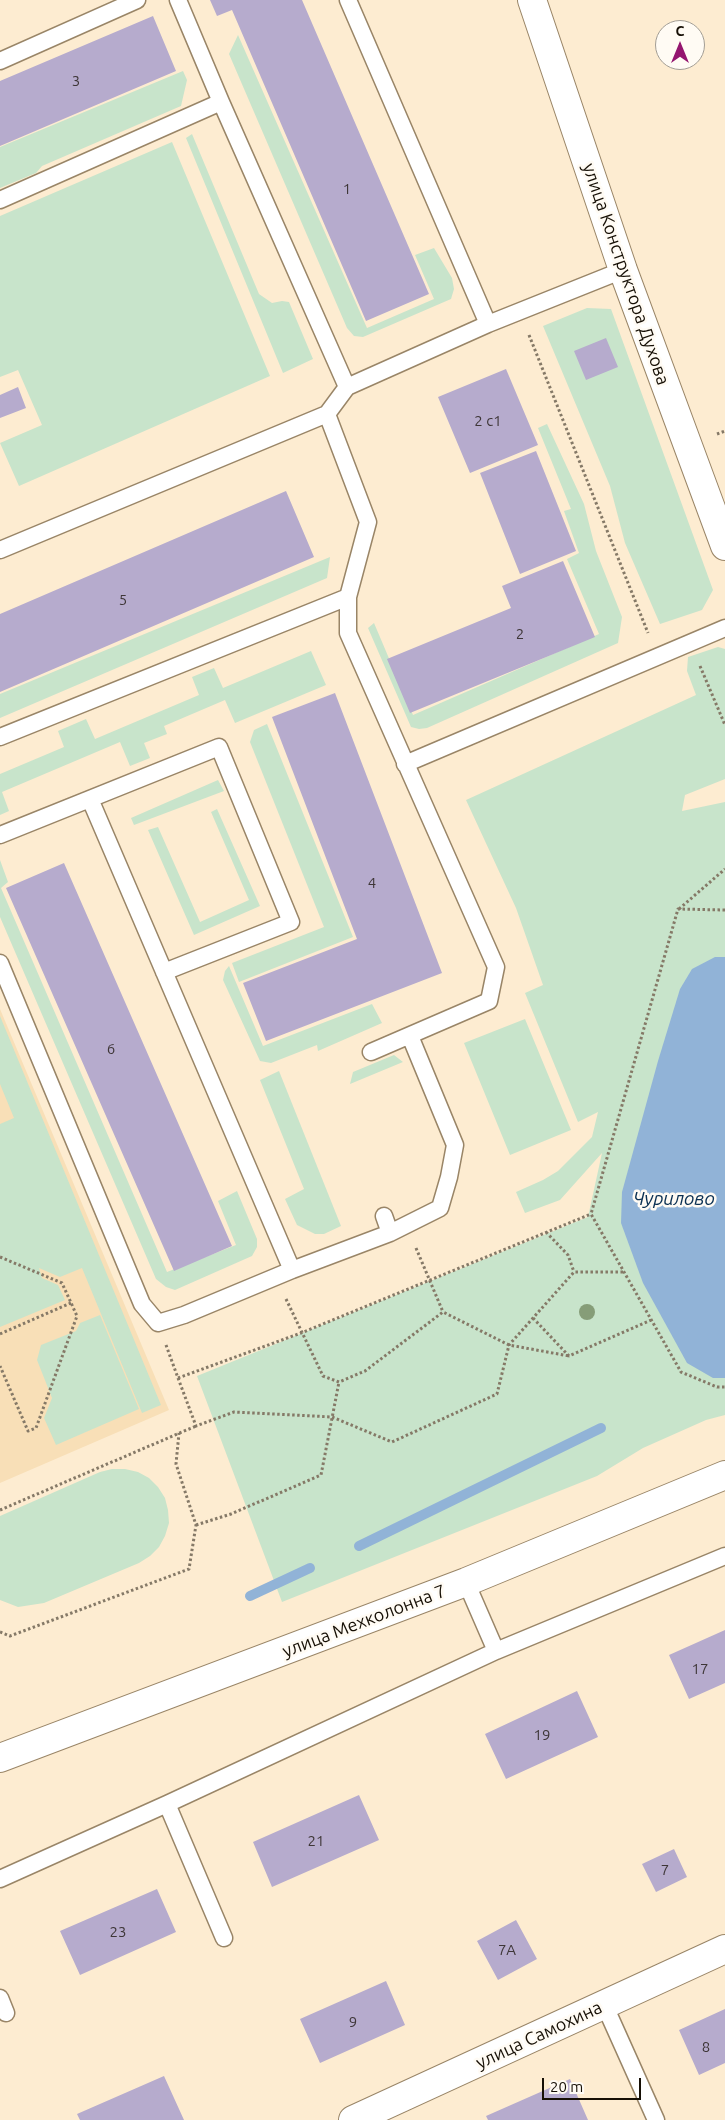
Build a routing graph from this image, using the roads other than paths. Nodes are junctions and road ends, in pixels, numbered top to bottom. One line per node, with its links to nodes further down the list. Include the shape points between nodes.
1 (138, 0): 5 (lane)
2 (178, 0): 6 (lane)
3 (348, 0): 9 (lane)
4 (532, 0): 8 (street, улица Конструктора Духова)
5 (0, 61)
6 (221, 102): 7 (lane); 10 (lane)
7 (0, 200)
8 (623, 270): 9 (lane); 12 (street, улица Конструктора Духова)
9 (488, 324): 10 (lane)
10 (347, 388): 11 (lane)
11 (327, 414): 13 (lane); 14 (lane, via 368,522)
12 (725, 546)
13 (0, 550)
14 (348, 596): 16 (lane); 17 (lane, via 348,633)
15 (725, 628): 17 (lane)
16 (0, 738)
17 (405, 764): 22 (lane, via 496,967 489,1002)
18 (90, 799): 19 (lane); 21 (lane); 21 (lane, via 219,747 291,922)
19 (0, 835)
20 (0, 963): 26 (lane, via 142,1304 158,1323)
21 (164, 972): 26 (lane)
22 (410, 1036): 23 (lane); 25 (lane, via 455,1145 440,1208)
23 (371, 1052)
24 (384, 1216): 25 (lane)
25 (390, 1232): 26 (lane)
26 (292, 1270)
27 (725, 1474): 29 (street, улица Мехколонна 7)
28 (725, 1556): 30 (lane)
29 (466, 1582): 30 (lane); 31 (street, улица Мехколонна 7)
30 (496, 1651): 32 (lane)
31 (0, 1758)
32 (167, 1804): 33 (lane); 34 (lane)
33 (0, 1879)
34 (224, 1938)
35 (725, 1949): 36 (street, улица Самохина)
36 (604, 2004): 37 (street, улица Самохина); 38 (lane)
37 (353, 2120)
38 (656, 2120)

